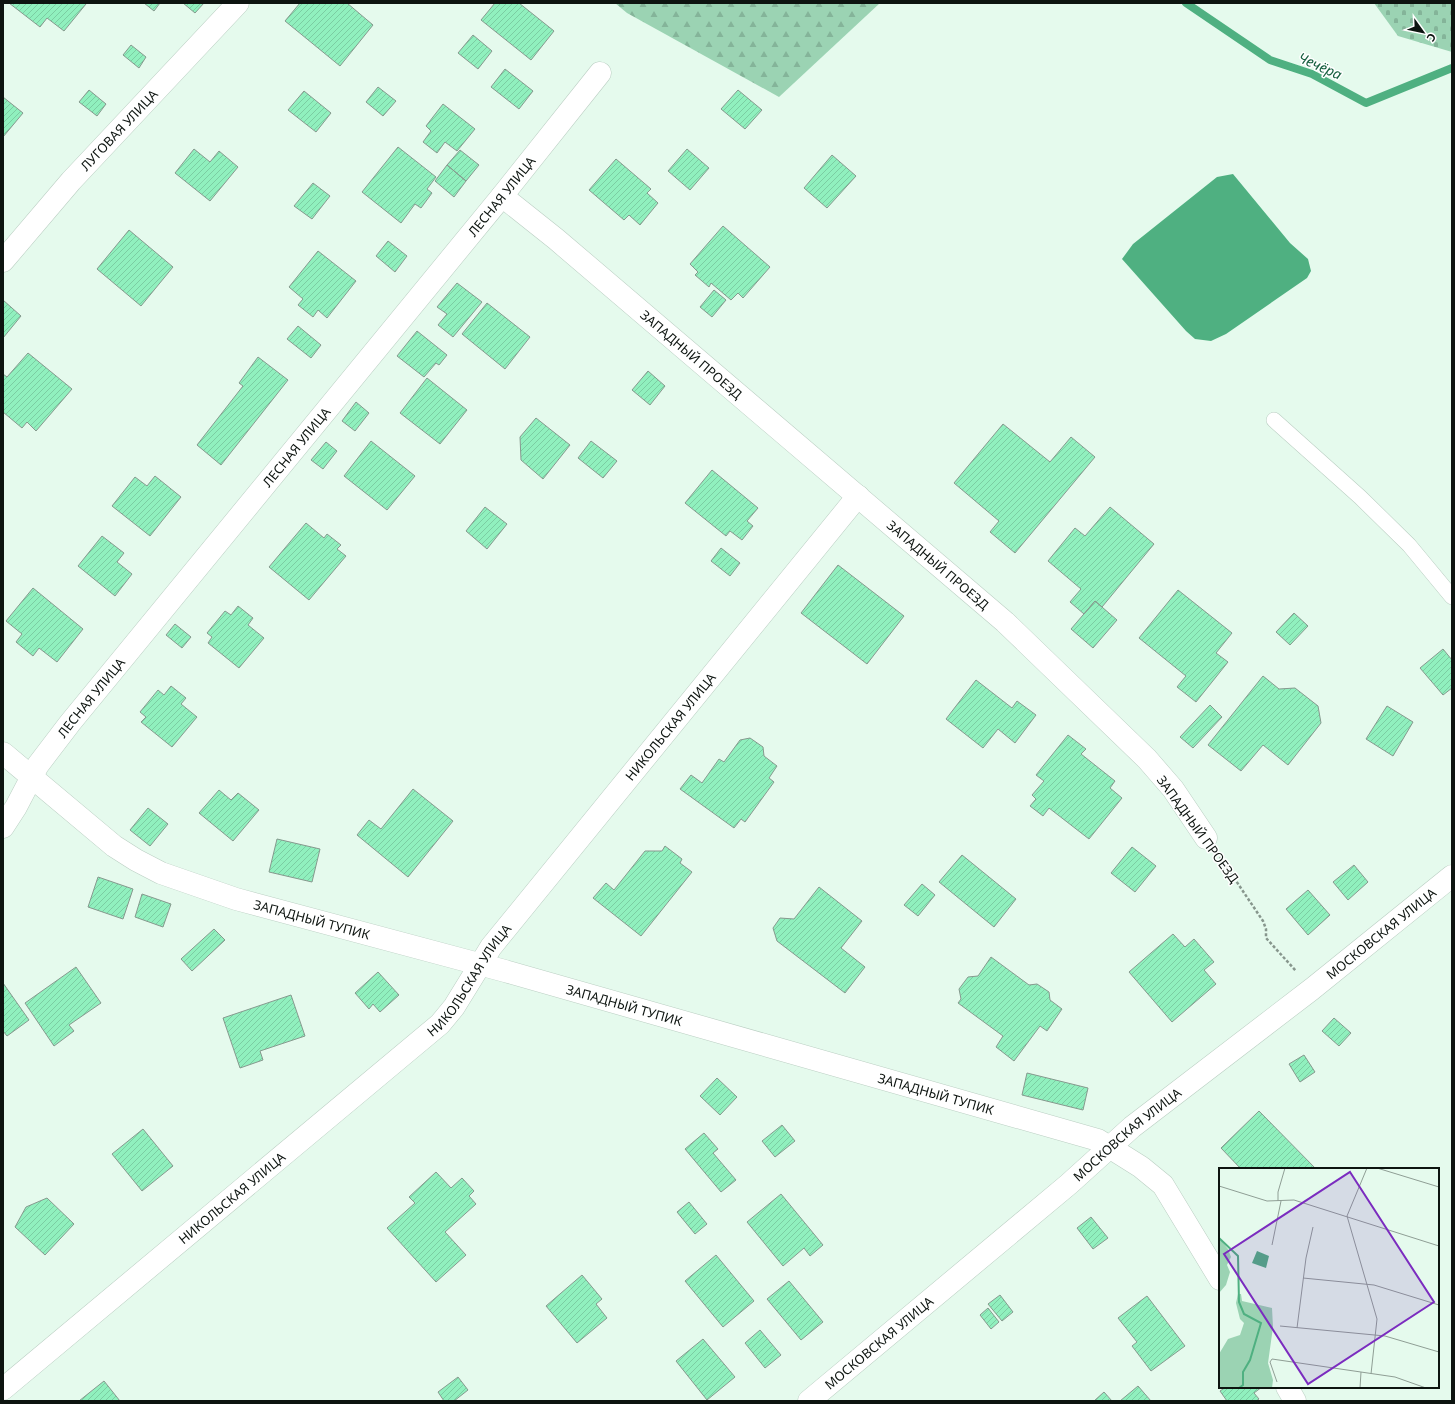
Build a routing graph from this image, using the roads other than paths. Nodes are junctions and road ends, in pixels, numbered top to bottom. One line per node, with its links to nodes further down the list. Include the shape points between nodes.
1 (238, 3): 4 (street, ЛУГОВАЯ УЛИЦА, via 71,181)
2 (600, 73): 3 (street, ЛЕСНАЯ УЛИЦА)
3 (502, 196): 6 (street, ЗАПАДНЫЙ ПРОЕЗД); 9 (street, ЛЕСНАЯ УЛИЦА, via 70,723)
4 (3, 261)
5 (1274, 420): 7 (lane, via 1409,545)
6 (858, 496): 11 (street, ЗАПАДНЫЙ ПРОЕЗД, via 1005,622 1147,759 1173,789); 13 (street, НИКОЛЬСКАЯ УЛИЦА, via 492,947)
7 (1452, 597)
8 (3, 753): 9 (street, ЗАПАДНЫЙ ТУПИК)
9 (32, 777): 10 (street, ЛЕСНАЯ УЛИЦА); 13 (street, ЗАПАДНЫЙ ТУПИК, via 114,846 161,873 236,899)
10 (3, 827)
11 (1206, 838)
12 (1452, 876): 14 (street, МОСКОВСКАЯ УЛИЦА, via 1312,989 1132,1127)
13 (481, 964): 14 (street, ЗАПАДНЫЙ ТУПИК, via 1098,1140); 17 (street, НИКОЛЬСКАЯ УЛИЦА, via 440,1024)
14 (1110, 1147): 15 (street, ЗАПАДНЫЙ ТУПИК, via 1163,1185); 18 (street, МОСКОВСКАЯ УЛИЦА)
15 (1219, 1277)
16 (1288, 1388): 19 (street)
17 (3, 1389)
18 (809, 1401)
19 (1295, 1401)

